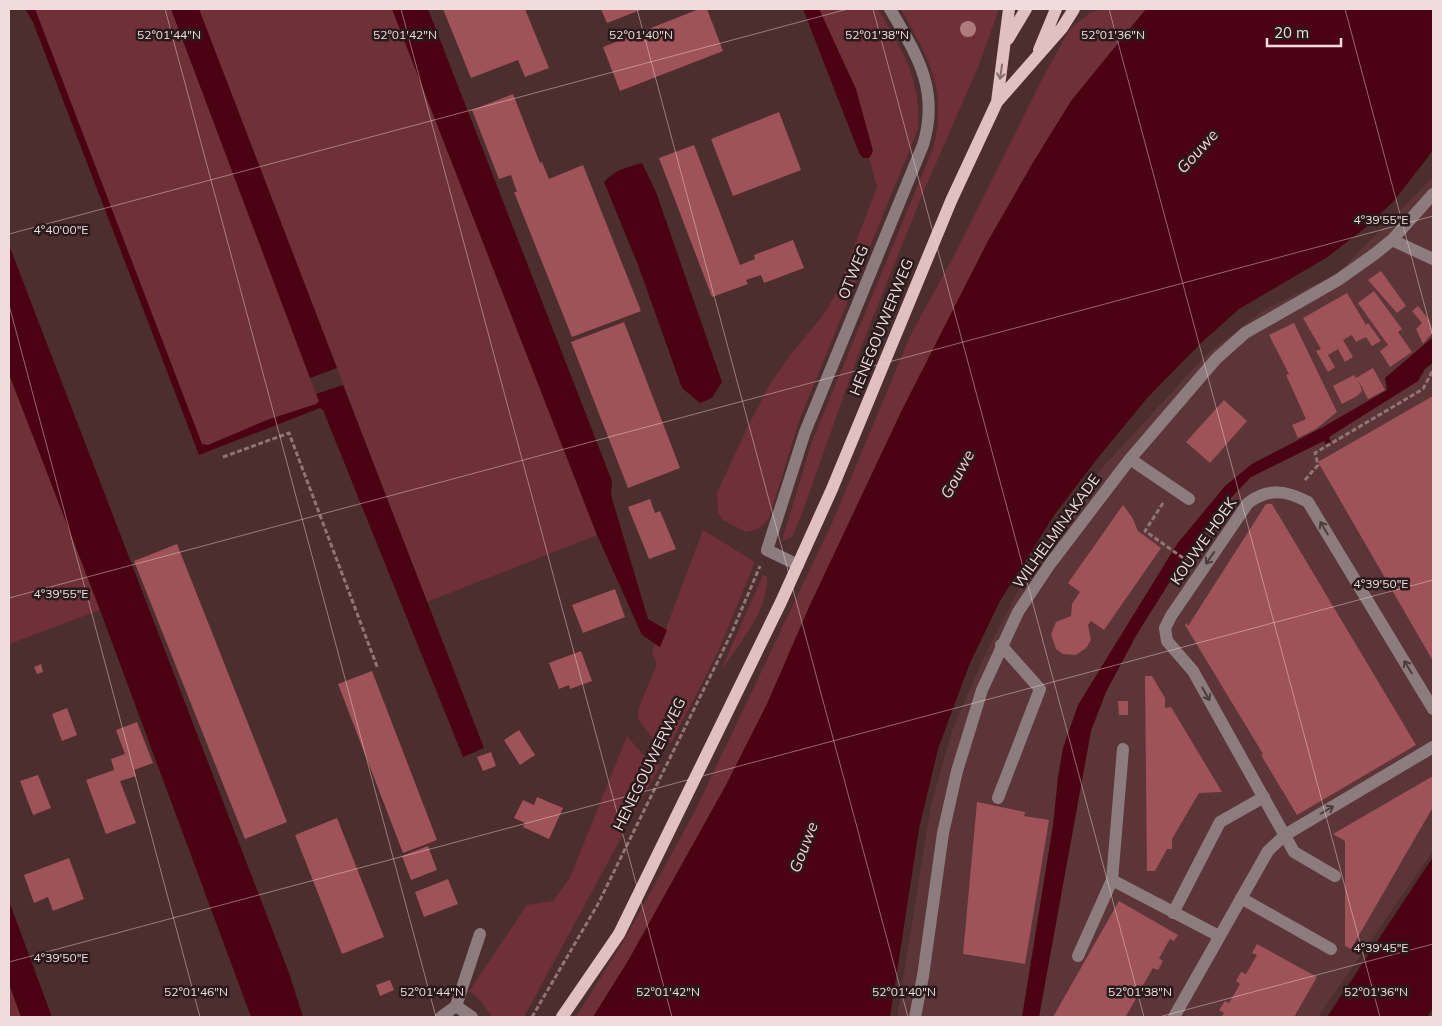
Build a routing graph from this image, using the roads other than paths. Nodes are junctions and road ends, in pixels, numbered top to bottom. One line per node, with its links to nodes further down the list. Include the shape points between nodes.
1 (890, 9): 14 (street, OTWEG, via 921,66 930,105 929,124 805,432 767,550)
2 (1009, 9): 6 (main road, HENEGOUWERWEG)
3 (1026, 9): 6 (main road, HENEGOUWERWEG)
4 (1056, 9): 7 (main road, HENEGOUWERWEG)
5 (1074, 9): 7 (main road, HENEGOUWERWEG)
6 (1005, 42): 8 (main road, HENEGOUWERWEG, one-way to 8)
7 (1036, 57): 8 (main road, HENEGOUWERWEG)
8 (997, 102): 14 (main road, HENEGOUWERWEG, via 951,201)
9 (1433, 194): 10 (street, WILHELMINAKADE)
10 (1392, 240): 11 (street); 12 (street, WILHELMINAKADE, via 1338,280 1239,337)
11 (1433, 259)
12 (1130, 459): 13 (street); 15 (street, WILHELMINAKADE, via 1050,564 1018,612)
13 (1189, 499)
14 (798, 564): 33 (main road, HENEGOUWERWEG, via 619,934)
15 (1001, 645): 20 (street, via 1040,689); 34 (street, WILHELMINAKADE, via 982,690 957,771 943,833)
16 (1433, 709): 19 (street, KOUWE HOEK, one-way to 19, via 1308,502 1293,494 1273,492 1259,495 1248,503 1165,628 1167,641 1193,671)
17 (1433, 747): 21 (street, one-way to 17)
18 (1123, 749): 23 (street)
19 (1264, 797): 21 (street, KOUWE HOEK); 25 (street, via 1220,822)
20 (998, 798)
21 (1285, 835): 22 (street, KOUWE HOEK, via 1294,852); 24 (street, via 1268,850)
22 (1335, 876)
23 (1112, 880): 25 (street); 29 (street)
24 (1241, 898): 27 (street); 28 (street)
25 (1173, 913): 27 (street)
26 (480, 934): 30 (street)
27 (1219, 936): 35 (street)
28 (1331, 950)
29 (1078, 956)
30 (456, 1006): 31 (street); 32 (street)
31 (441, 1017)
32 (472, 1017)
33 (562, 1017)
34 (915, 1017)
35 (1174, 1017)

